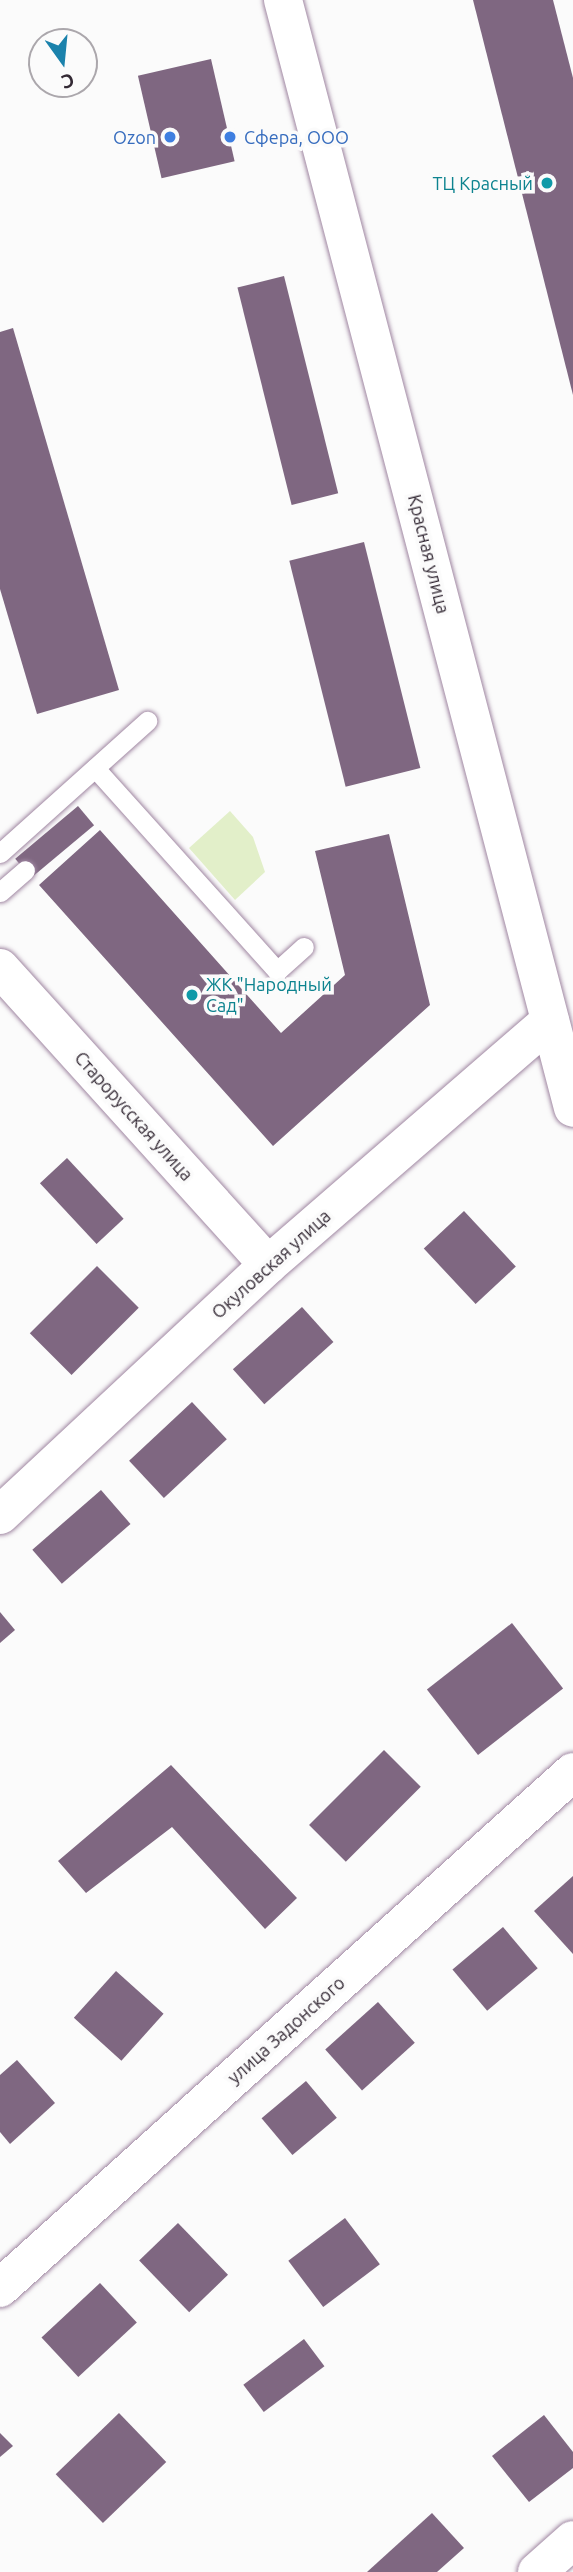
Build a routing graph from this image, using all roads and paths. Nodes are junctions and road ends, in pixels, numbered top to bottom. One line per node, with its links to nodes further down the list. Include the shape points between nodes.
1 (283, 0): 9 (street, Красная улица)
2 (147, 721): 3 (lane)
3 (95, 768): 4 (lane); 7 (lane, via 278,971)
4 (0, 853)
5 (25, 870): 6 (lane)
6 (0, 892)
7 (304, 947)
8 (0, 968): 11 (street, Старорусская улица)
9 (550, 1021): 10 (street, Красная улица); 11 (street, Окуловская улица)
10 (573, 1108)
11 (268, 1265): 12 (street, Окуловская улица)
12 (0, 1516)
13 (573, 1772): 14 (street, улица Задонского)
14 (0, 2288)
15 (573, 2540): 16 (street)
16 (537, 2572)

